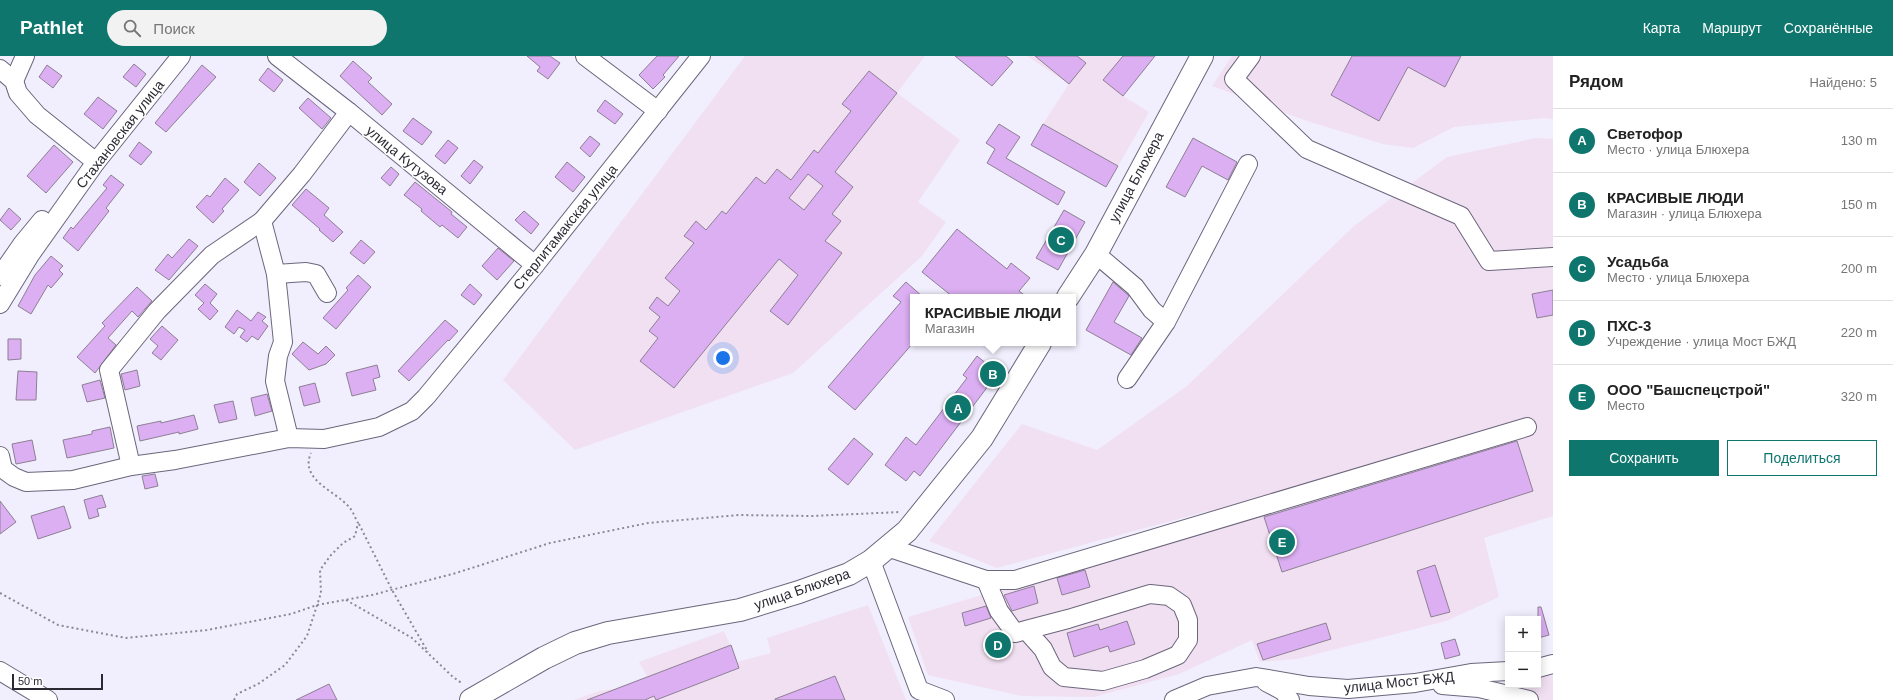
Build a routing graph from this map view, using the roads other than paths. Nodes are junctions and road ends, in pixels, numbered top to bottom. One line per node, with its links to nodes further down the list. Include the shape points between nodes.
1 (25, 56): 9 (street)
2 (181, 56): 12 (street, Стахановская улица)
3 (277, 56): 11 (street, улица Кутузова)
4 (585, 56): 10 (street)
5 (701, 56): 10 (street, Стерлитамакская улица)
6 (1202, 56): 16 (main road, улица Блюхера)
7 (1251, 56): 17 (street, via 1234,80 1307,149 1461,216 1488,261)
8 (0, 69): 9 (street)
9 (14, 82): 12 (street, via 18,93 37,116)
10 (658, 111): 18 (street, Стерлитамакская улица)
11 (348, 112): 15 (street, via 302,174); 18 (street, улица Кутузова)
12 (96, 162): 14 (street, Стахановская улица)
13 (1248, 164): 24 (street)
14 (85, 177): 20 (street, via 58,202 23,243); 23 (street, Стахановская улица)
15 (262, 221): 19 (street); 30 (street, via 212,256 156,311 109,370)
16 (1096, 254): 22 (main road, улица Блюхера); 24 (street, via 1135,287 1152,310)
17 (1553, 257)
18 (535, 265): 28 (street, Стерлитамакская улица, via 412,411 379,427 324,439)
19 (276, 274): 21 (street, via 316,274); 28 (street, via 283,342 278,356 275,380)
20 (0, 276)
21 (327, 293)
22 (1070, 294)
23 (0, 304)
24 (1166, 322): 26 (street)
25 (1038, 346): 31 (main road, улица Блюхера, via 982,438 924,512)
26 (1127, 379)
27 (1527, 427): 33 (street, via 1015,580)
28 (289, 438): 30 (street, Стерлитамакская улица)
29 (0, 456): 30 (street, Стерлитамакская улица, via 3,469 26,482 74,480)
30 (131, 466)
31 (890, 548): 32 (main road, улица Блюхера); 33 (street)
32 (872, 561): 41 (street); 42 (main road, улица Блюхера, via 849,574 740,610 608,634 575,643)
33 (986, 580): 34 (street, via 999,611 1016,633)
34 (1026, 630): 34 (street, via 1150,594 1169,596 1182,605 1188,620 1188,640 1178,655 1145,669 1103,681 1064,677 1052,667 1043,649)
35 (1553, 664): 36 (street)
36 (1541, 667)
37 (1505, 670): 40 (street, улица Мост БЖД, via 1471,673)
38 (0, 671): 43 (street)
39 (1256, 677): 40 (street, улица Мост БЖД, via 1309,686 1348,689); 45 (street, улица Мост БЖД, via 1207,686); 46 (street, via 1283,690)
40 (1415, 683): 47 (street, via 1479,688)
41 (921, 695): 44 (street)
42 (475, 698)
43 (48, 700)
44 (945, 700)
45 (1174, 700)
46 (1290, 700)
47 (1529, 700)

